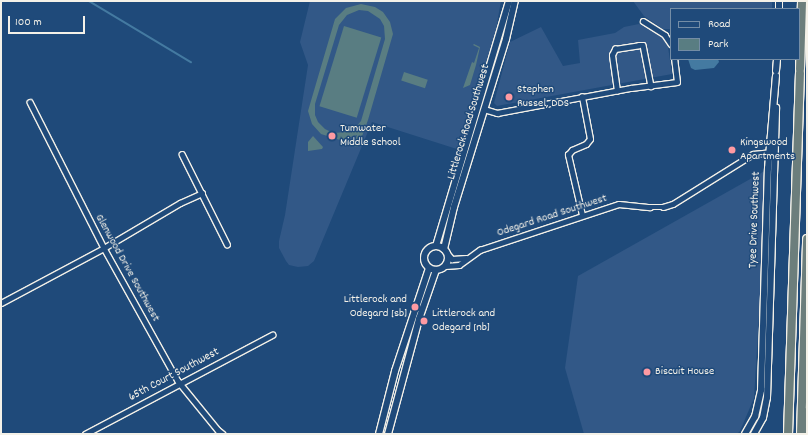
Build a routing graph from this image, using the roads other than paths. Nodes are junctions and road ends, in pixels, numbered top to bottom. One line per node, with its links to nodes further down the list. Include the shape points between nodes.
1 (509, 1): 20 (main road, Littlerock Road Southwest)
2 (515, 1): 13 (main road, Littlerock Road Southwest)
3 (802, 1): 38 (highway)
4 (643, 21): 5 (street, via 665,35)
5 (670, 42)
6 (674, 60): 9 (street, via 677,82)
7 (777, 60): 8 (street)
8 (776, 71)
9 (652, 86): 10 (street); 10 (street, via 643,45 639,44 615,49 612,55)
10 (617, 91): 11 (street)
11 (582, 97): 13 (street, via 496,113); 17 (street, via 590,140 568,154)
12 (30, 102): 21 (street, Glenwood Drive Southwest)
13 (484, 109): 22 (main road, Littlerock Road Southwest, via 454,207)
14 (772, 152): 14 (street, Tyee Drive Southwest, via 776,76); 17 (street, Odegard Road Southwest, via 753,154 692,193 663,207 622,204); 36 (street, Tyee Drive Southwest, via 761,390 755,417); 37 (street, Tyee Drive Southwest, via 767,398 762,418)
15 (182, 154): 16 (street)
16 (202, 193): 19 (street); 21 (street, via 180,203)
17 (582, 215): 23 (street, Odegard Road Southwest, via 480,250)
18 (807, 239): 26 (highway)
19 (227, 244)
20 (436, 246): 22 (main road); 25 (main road, Littlerock Road Southwest, via 428,248 424,254 424,262)
21 (104, 248): 27 (street); 30 (street, Glenwood Drive Southwest)
22 (445, 251): 23 (street, via 452,259); 24 (main road, Littlerock Road Southwest)
23 (467, 258): 24 (street, Odegard Road Southwest, via 458,265)
24 (445, 266): 25 (main road)
25 (432, 269): 34 (main road, Littlerock Road Southwest, via 395,371); 35 (main road, Littlerock Road Southwest)
26 (805, 301): 28 (highway); 39 (highway)
27 (1, 303)
28 (807, 325)
29 (272, 335): 30 (street, 65th Court Southwest)
30 (180, 384): 32 (street, 65th Court Southwest); 33 (street, Glenwood Drive Southwest)
31 (807, 412): 40 (highway)
32 (85, 434)
33 (223, 434)
34 (379, 434)
35 (388, 434)
36 (745, 434)
37 (754, 434)
38 (788, 434)
39 (801, 434)
40 (807, 434)

